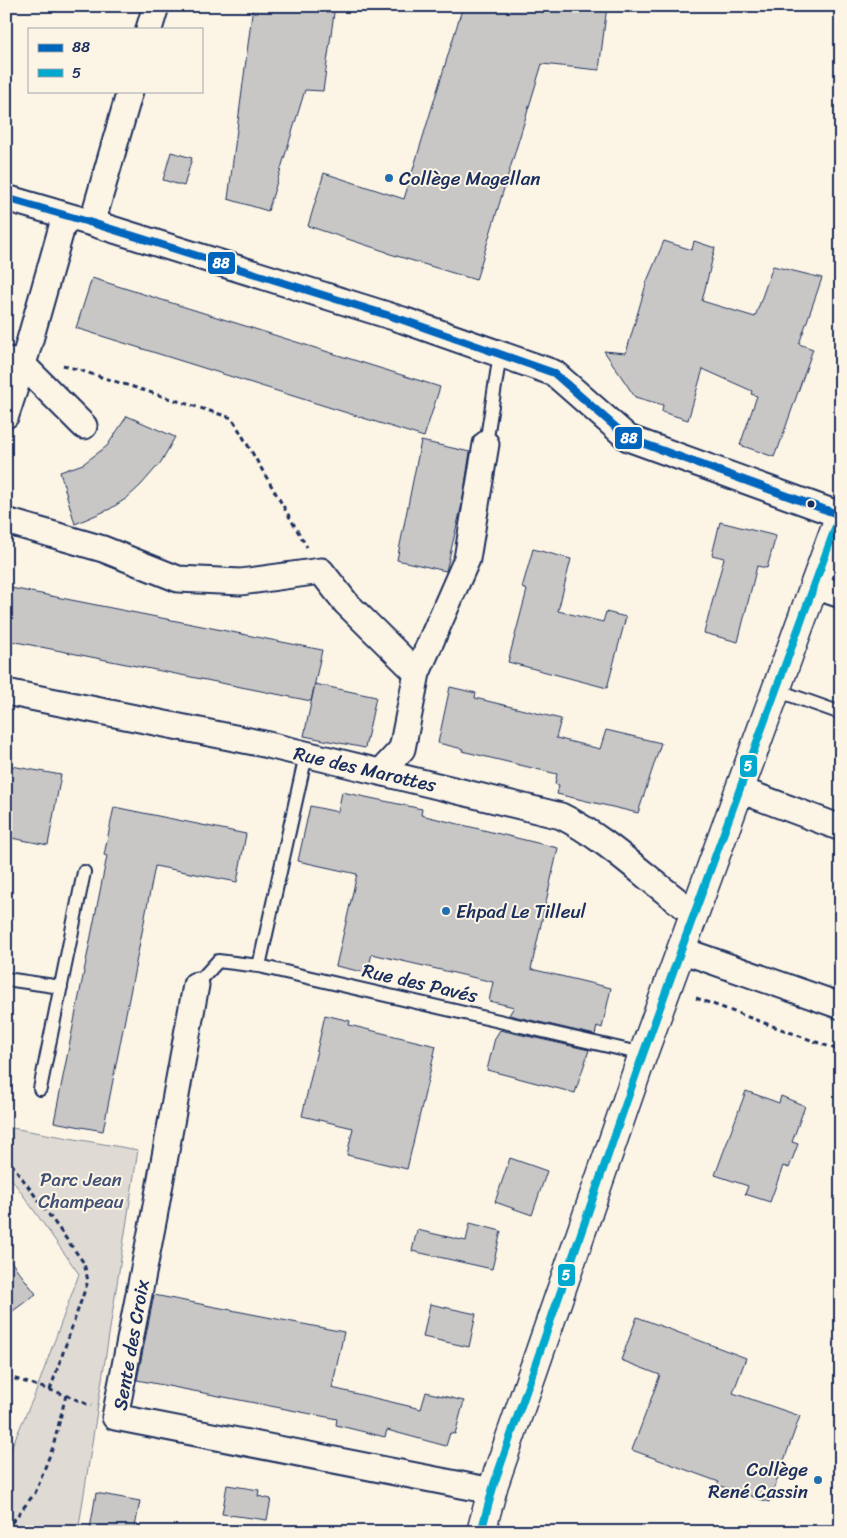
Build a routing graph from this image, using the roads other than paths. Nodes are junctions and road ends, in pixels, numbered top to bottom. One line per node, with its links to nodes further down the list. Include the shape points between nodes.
1 (156, 6): 2 (street)
2 (149, 28)
3 (130, 92): 6 (street)
4 (6, 198): 5 (street)
5 (65, 216): 6 (street); 8 (street)
6 (92, 223): 7 (street, via 403,320)
7 (500, 354): 11 (lane); 12 (street, via 554,373 628,438)
8 (18, 359): 9 (street); 10 (street)
9 (6, 416)
10 (84, 426)
11 (486, 444): 16 (street, via 467,559)
12 (840, 513): 14 (main road)
13 (6, 521): 16 (street, via 103,549 178,579 241,582 321,571 346,602)
14 (814, 586): 15 (street); 17 (main road)
15 (841, 595)
16 (417, 673): 21 (street, via 402,749)
17 (776, 690): 19 (lane); 22 (main road)
18 (6, 692): 20 (street, Rue des Marottes)
19 (841, 713)
20 (306, 755): 21 (street, Rue des Marottes); 27 (lane)
21 (381, 772): 25 (street, Rue des Marottes, via 562,816 586,830)
22 (740, 790): 23 (street); 25 (main road)
23 (841, 828)
24 (84, 872): 30 (lane)
25 (695, 914): 26 (main road)
26 (681, 950): 31 (street); 32 (main road)
27 (259, 966): 29 (lane, Rue des Pavés, via 218,961); 32 (lane, Rue des Pavés)
28 (6, 978): 30 (lane)
29 (196, 985): 34 (street, Sente des Croix, via 115,1417)
30 (61, 987): 33 (lane)
31 (841, 1006)
32 (644, 1054): 34 (main road)
33 (40, 1089)
34 (492, 1491): 35 (main road)
35 (481, 1532)

